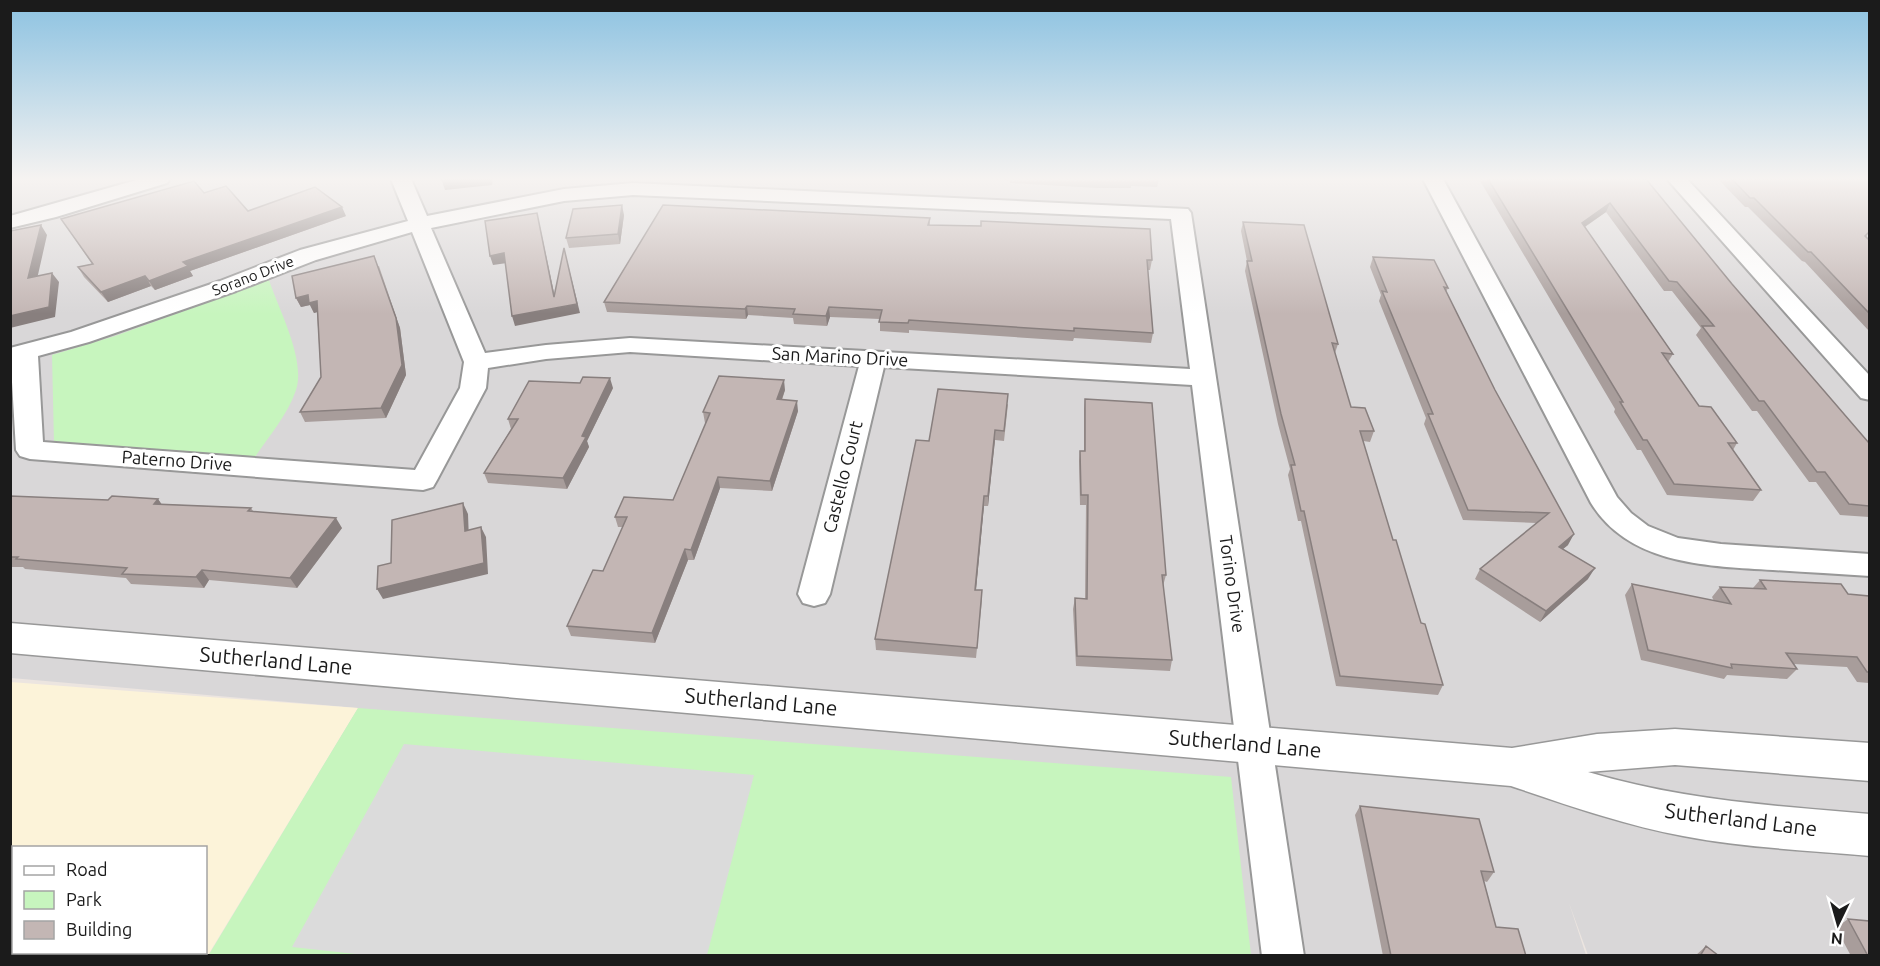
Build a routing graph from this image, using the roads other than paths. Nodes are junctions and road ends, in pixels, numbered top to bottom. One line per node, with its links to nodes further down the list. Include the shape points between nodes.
1 (419, 224): 5 (street, Sorano Drive, via 308,255 80,337); 7 (street)
2 (1183, 224): 8 (street, Torino Drive)
3 (1457, 224): 10 (street, via 1606,503 1622,522 1655,542 1690,552)
4 (1718, 224): 9 (street)
5 (18, 354): 7 (street, Paterno Drive, via 30,450 423,480 472,388)
6 (873, 359): 7 (street, San Marino Drive, via 630,345); 8 (street, San Marino Drive); 11 (street, Castello Court)
7 (476, 362)
8 (1204, 378): 13 (street, Torino Drive)
9 (1869, 392)
10 (1869, 565)
11 (814, 594)
12 (10, 638): 13 (street, Sutherland Lane)
13 (1254, 745): 15 (street, Sutherland Lane); 17 (street, Torino Drive)
14 (1869, 762): 15 (street, Sutherland Lane, via 1675,747 1597,752)
15 (1510, 767): 16 (street, Sutherland Lane, via 1682,816)
16 (1869, 835)
17 (1283, 956)

